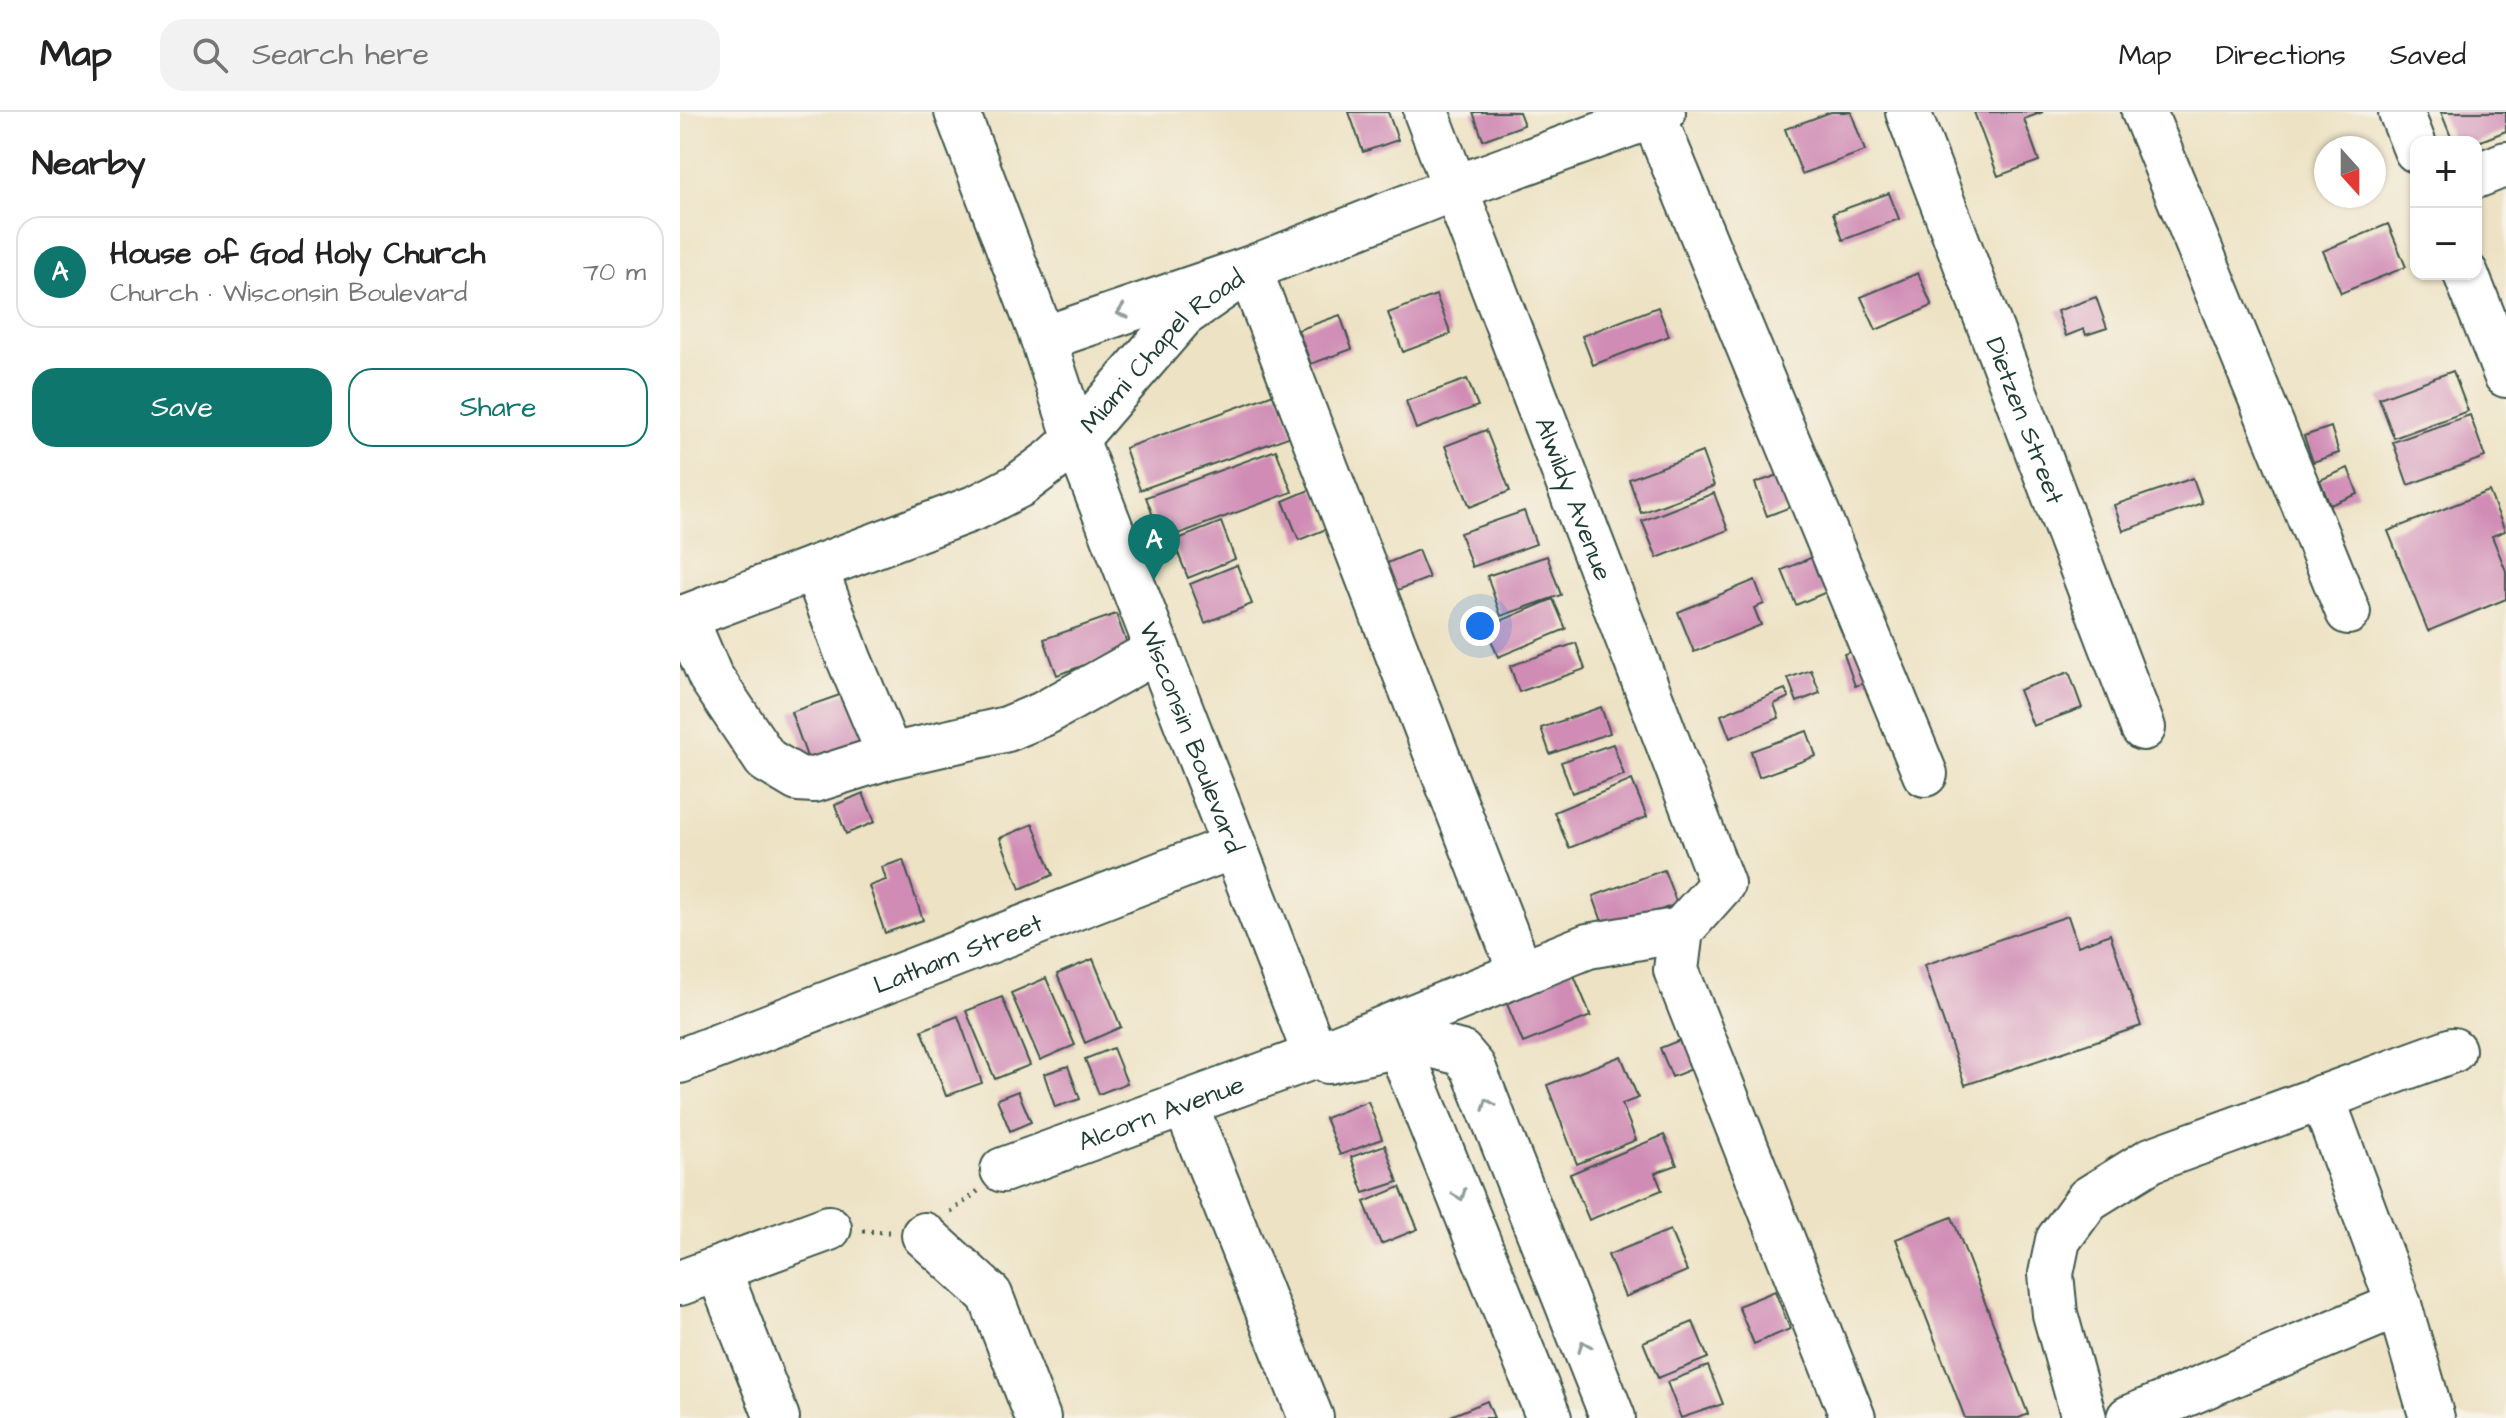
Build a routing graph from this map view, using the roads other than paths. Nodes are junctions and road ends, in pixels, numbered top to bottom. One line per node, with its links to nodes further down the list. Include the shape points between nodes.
1 (957, 112): 13 (street, Wisconsin Boulevard)
2 (1426, 112): 10 (street, Alwildy Avenue)
3 (1908, 112): 20 (street, Dietzen Street)
4 (2144, 112): 17 (street)
5 (2401, 112): 7 (street)
6 (1658, 114): 10 (street, Miami Chapel Road); 22 (street)
7 (2410, 136)
8 (2506, 164): 9 (street)
9 (2482, 174)
10 (1455, 188): 11 (street, Miami Chapel Road); 24 (street, Alwildy Avenue, via 1722,884)
11 (1249, 269): 13 (street, one-way to 13); 15 (street, Miami Chapel Road, via 1183,315); 25 (street)
12 (2468, 280): 14 (street)
13 (1043, 339): 15 (street, Wisconsin Boulevard)
14 (2506, 375)
15 (1076, 439): 16 (street, Miami Chapel Road, via 1018,486 977,507); 19 (street, Wisconsin Boulevard)
16 (815, 568): 18 (street, Miami Chapel Road); 21 (street)
17 (2348, 612)
18 (683, 618): 21 (street, via 710,676 766,760 798,779 814,780)
19 (1158, 650): 21 (street, via 1007,729); 23 (street, Wisconsin Boulevard)
20 (2143, 728)
21 (890, 756)
22 (1925, 774)
23 (1234, 846): 28 (street, Wisconsin Boulevard); 29 (street, Latham Street)
24 (1681, 930): 25 (street, Alcorn Avenue, via 1588,946); 42 (street, via 1676,970)
25 (1521, 973): 28 (street, Alcorn Avenue)
26 (1399, 1045): 28 (street, via 1328,1061); 40 (street, one-way to 40); 41 (street, one-way to 26, via 1473,1067 1461,1053 1423,1043)
27 (2453, 1050): 30 (street)
28 (1318, 1055): 31 (street, Alcorn Avenue)
29 (680, 1061)
30 (2322, 1097): 36 (street); 43 (street, via 2151,1160 2088,1199 2073,1219 2058,1240 2051,1274 2055,1314)
31 (1185, 1104): 32 (street, Alcorn Avenue); 39 (street)
32 (1003, 1170)
33 (829, 1228): 35 (street)
34 (924, 1235): 38 (street, via 990,1295)
35 (699, 1276): 37 (street)
36 (2399, 1305): 44 (street); 45 (street)
37 (777, 1418)
38 (1038, 1418)
39 (1311, 1418)
40 (1549, 1418)
41 (1613, 1418)
42 (1853, 1418)
43 (2084, 1418)
44 (2129, 1418)
45 (2432, 1418)

